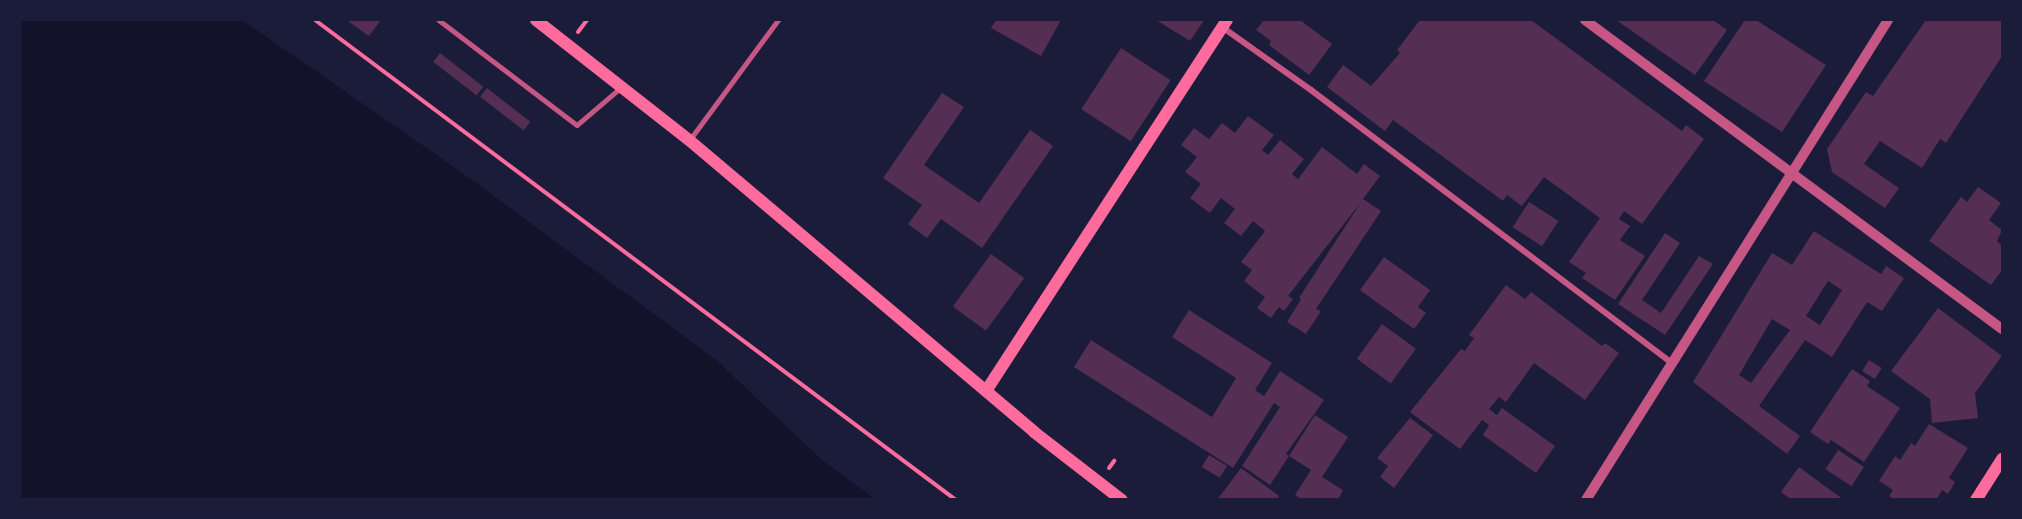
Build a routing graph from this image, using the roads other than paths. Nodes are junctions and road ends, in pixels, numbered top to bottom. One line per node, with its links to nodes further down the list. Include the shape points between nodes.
1 (439, 20): 7 (lane, via 577,125)
2 (536, 20): 7 (main road)
3 (778, 20): 8 (lane)
4 (1585, 20): 9 (street)
5 (1888, 20): 9 (street)
6 (1224, 23): 11 (street); 12 (main road)
7 (621, 87): 8 (main road)
8 (689, 140): 12 (main road)
9 (1792, 171): 10 (street); 11 (street)
10 (2002, 328)
11 (1671, 362): 15 (street)
12 (986, 391): 14 (main road)
13 (2002, 459): 16 (main road)
14 (1122, 500)
15 (1586, 500)
16 (1976, 500)

